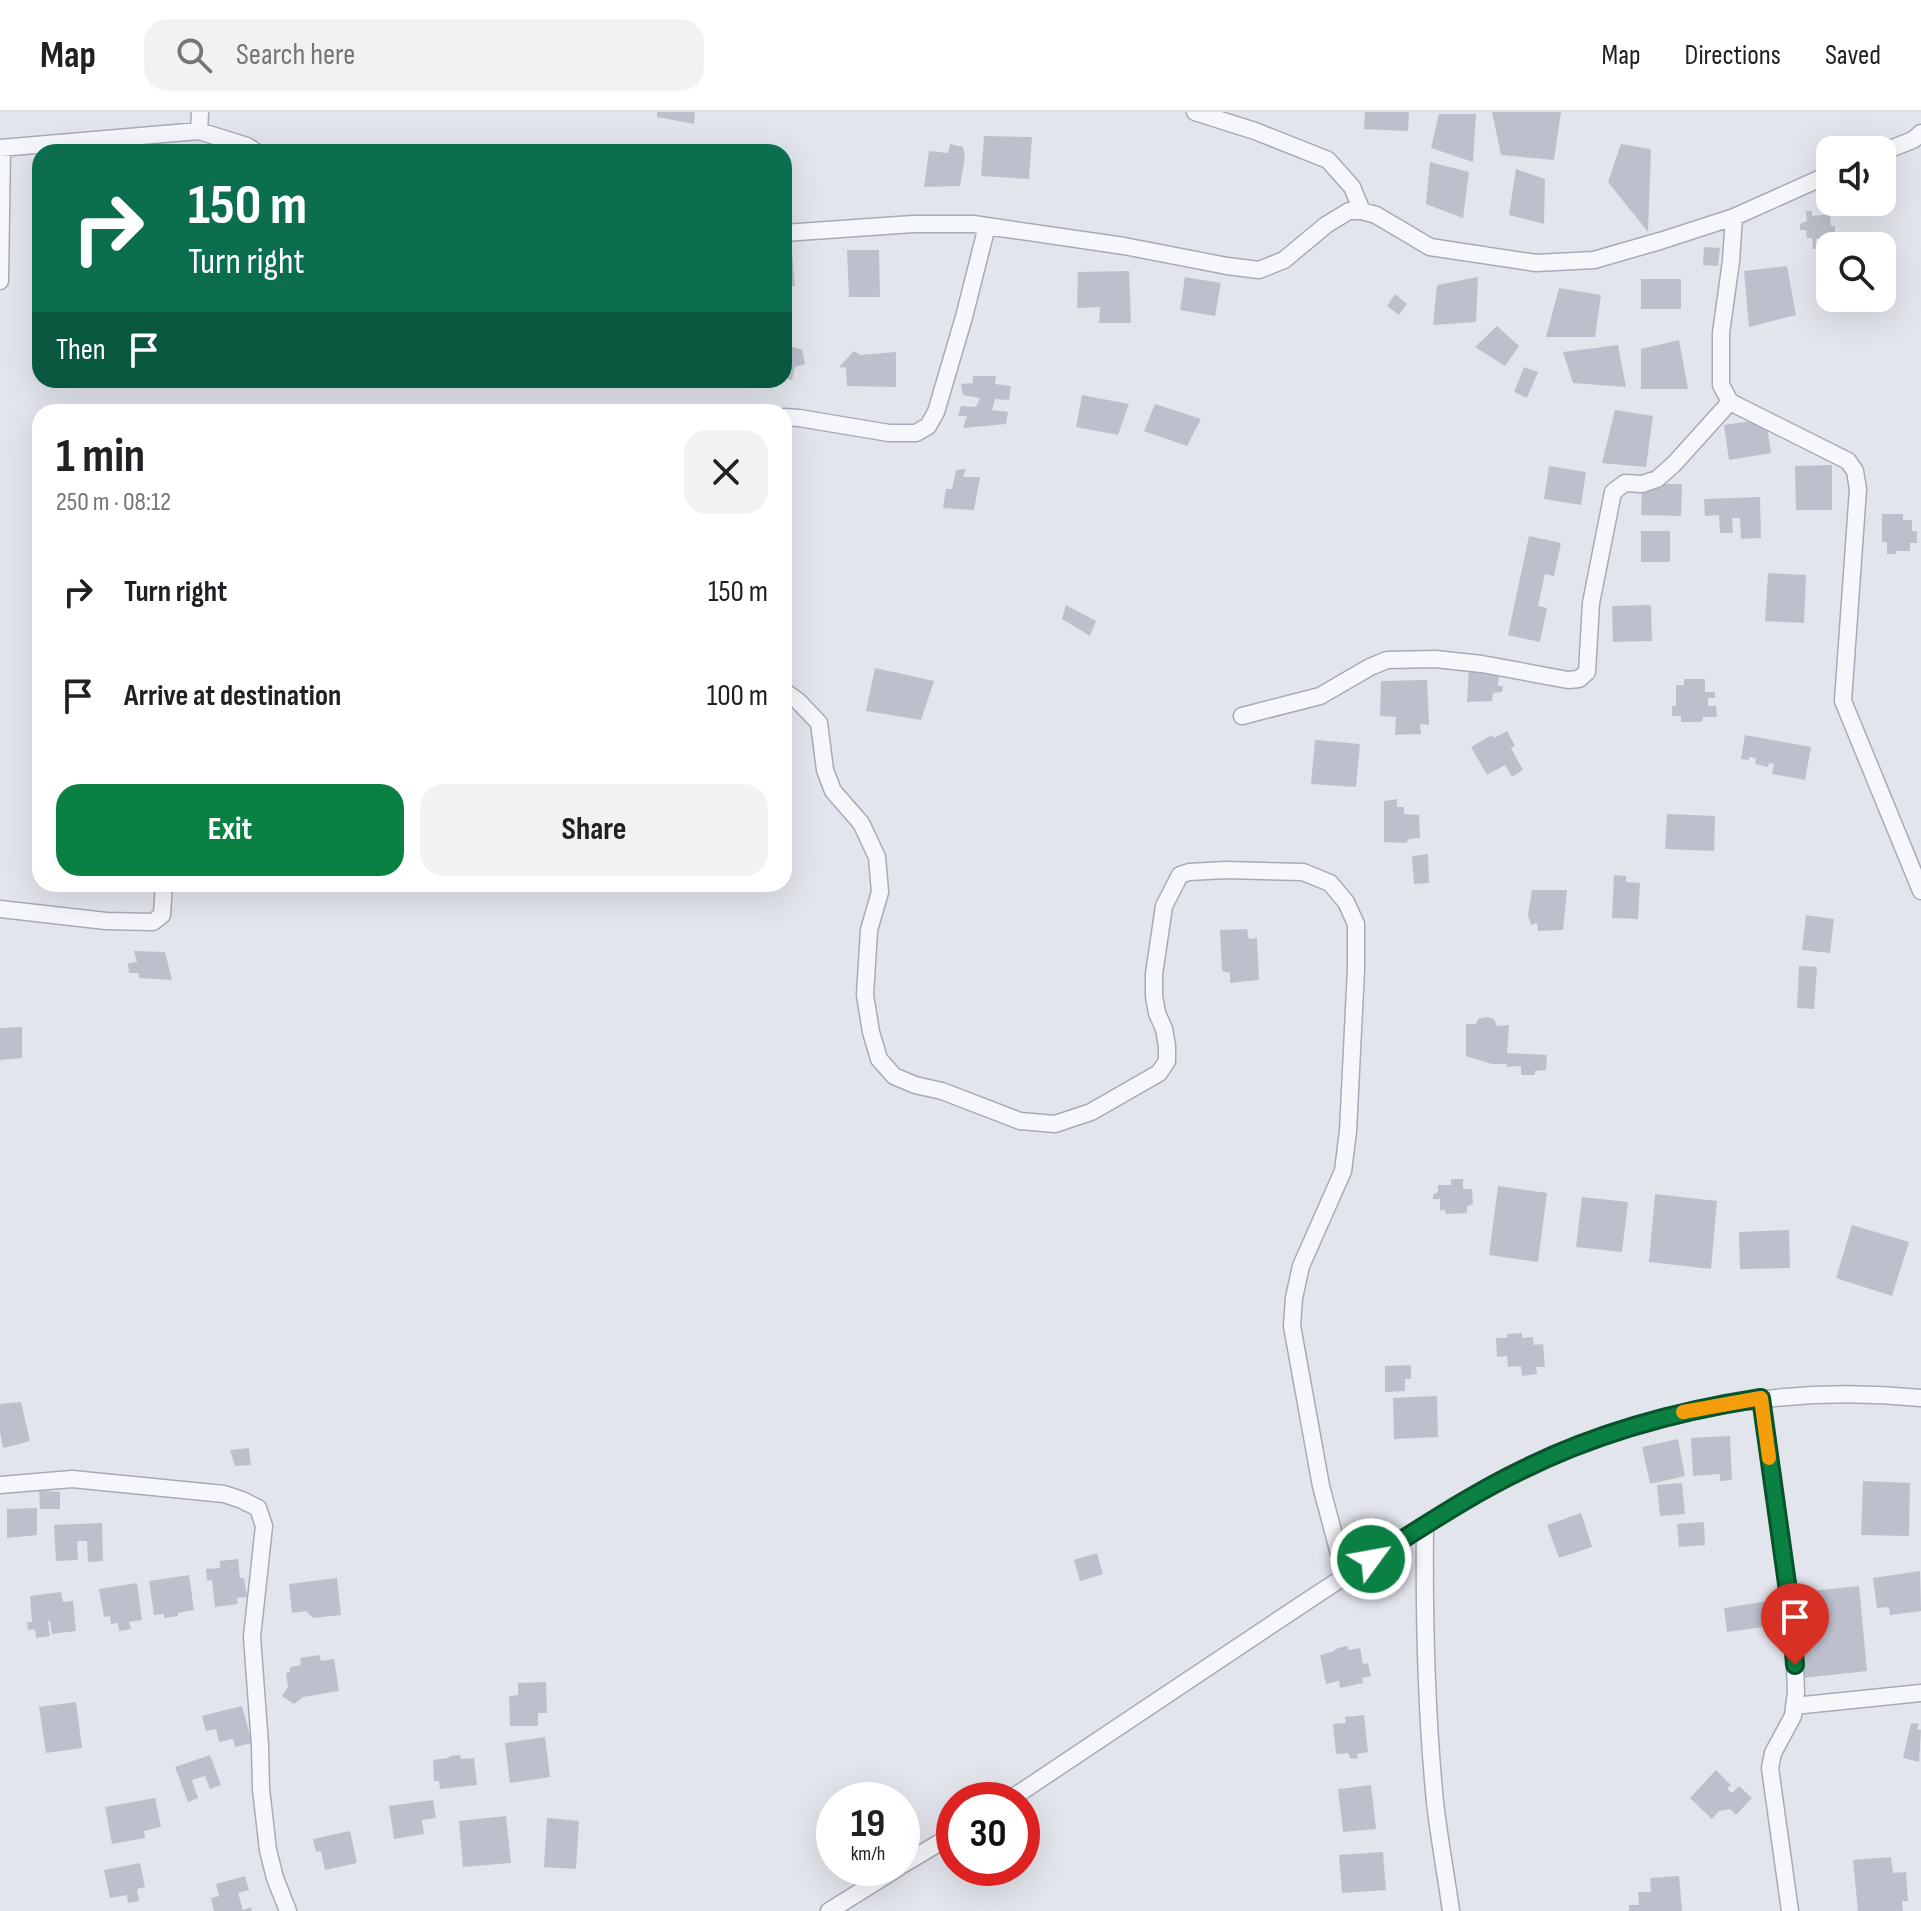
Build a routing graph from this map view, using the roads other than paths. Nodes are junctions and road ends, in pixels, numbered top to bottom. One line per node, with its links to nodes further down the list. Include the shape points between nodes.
1 (200, 112): 3 (street)
2 (1195, 112): 11 (street, via 1328,160 1352,187)
3 (199, 131): 5 (street); 6 (street)
4 (1921, 133): 8 (street)
5 (45, 144)
6 (241, 144)
7 (32, 145): 9 (street)
8 (1896, 147)
9 (1, 148): 15 (street)
10 (1816, 180): 12 (street)
11 (1362, 211): 12 (street, via 1430,247 1536,263 1594,260); 13 (street, via 1349,211 1284,260 1259,270)
12 (1734, 217): 16 (street, via 1721,333 1721,385)
13 (987, 226): 14 (street, via 913,224); 17 (street, via 928,426 916,433 889,433)
14 (792, 232)
15 (0, 281)
16 (1730, 402): 19 (street, via 1657,479 1625,483 1613,492 1591,603 1587,672 1579,679 1435,659 1387,660 1320,696); 20 (street, via 1848,461 1855,471 1843,701)
17 (792, 418)
18 (792, 697): 27 (street, via 819,723 833,791 861,823 877,857 880,892 869,930 865,995 871,1032 879,1059 894,1076 915,1085 1020,1121 1055,1124 1091,1112 1159,1073 1167,1061 1154,974 1164,906 1180,875 1216,870 1303,872 1330,883 1346,902 1356,924 1356,969 1343,1171 1301,1266 1292,1326 1321,1486)
19 (1242, 716)
20 (1921, 891)
21 (163, 892): 22 (street, via 162,915 153,922)
22 (0, 909)
23 (1761, 1398): 24 (street); 26 (street, via 1668,1416 1588,1442 1521,1470); 29 (street, via 1791,1616)
24 (1921, 1398)
25 (0, 1485): 32 (street, via 72,1479 224,1494 258,1508 264,1526 252,1637 261,1789 268,1850)
26 (1425, 1526): 27 (street); 34 (street, via 1428,1706)
27 (1345, 1576): 30 (street)
28 (1921, 1693): 29 (street)
29 (1794, 1706): 35 (street, via 1770,1768)
30 (1036, 1782)
31 (869, 1886): 33 (street)
32 (288, 1911)
33 (829, 1911)
34 (1451, 1911)
35 (1790, 1911)

